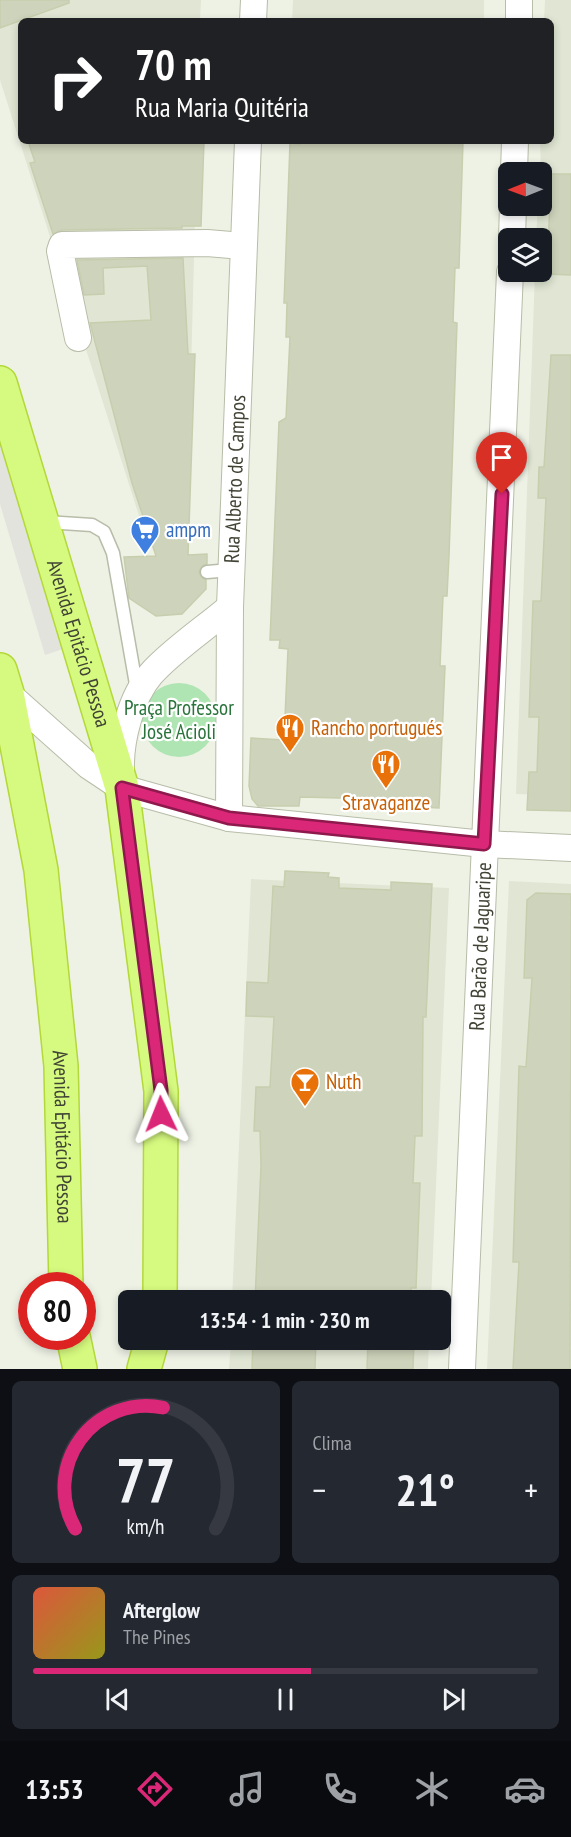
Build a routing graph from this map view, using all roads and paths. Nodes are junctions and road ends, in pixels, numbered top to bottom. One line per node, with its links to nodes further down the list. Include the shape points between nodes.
1 (254, 0): 3 (street)
2 (519, 0): 4 (street)
3 (253, 18)
4 (519, 18)
5 (248, 144): 8 (street, Rua Alberto de Campos)
6 (515, 144): 7 (street)
7 (514, 162)
8 (243, 246): 10 (street, via 62,245); 13 (street, Rua Alberto de Campos, via 219,571)
9 (510, 282): 18 (street, Rua Barão de Jaguaripe)
10 (78, 338)
11 (0, 384): 12 (highway, Avenida Epitácio Pessoa)
12 (42, 522): 15 (lane, via 92,525 104,532 122,577); 16 (highway, Avenida Epitácio Pessoa)
13 (230, 607): 15 (street, via 151,674); 17 (street, Rua Alberto de Campos)
14 (3, 681): 16 (street, via 89,766); 20 (highway, Avenida Epitácio Pessoa, via 41,870 61,1066)
15 (138, 697): 16 (street, via 120,750)
16 (122, 788): 17 (street); 21 (highway, Avenida Epitácio Pessoa, via 161,1090)
17 (229, 818): 18 (street)
18 (484, 844): 19 (street); 30 (street, Rua Barão de Jaguaripe)
19 (571, 848)
20 (66, 1272)
21 (160, 1290)
22 (64, 1350): 26 (highway)
23 (76, 1350): 27 (highway)
24 (149, 1350): 28 (highway)
25 (160, 1350): 29 (highway)
26 (63, 1369)
27 (80, 1369)
28 (144, 1369)
29 (159, 1369)
30 (462, 1369)

